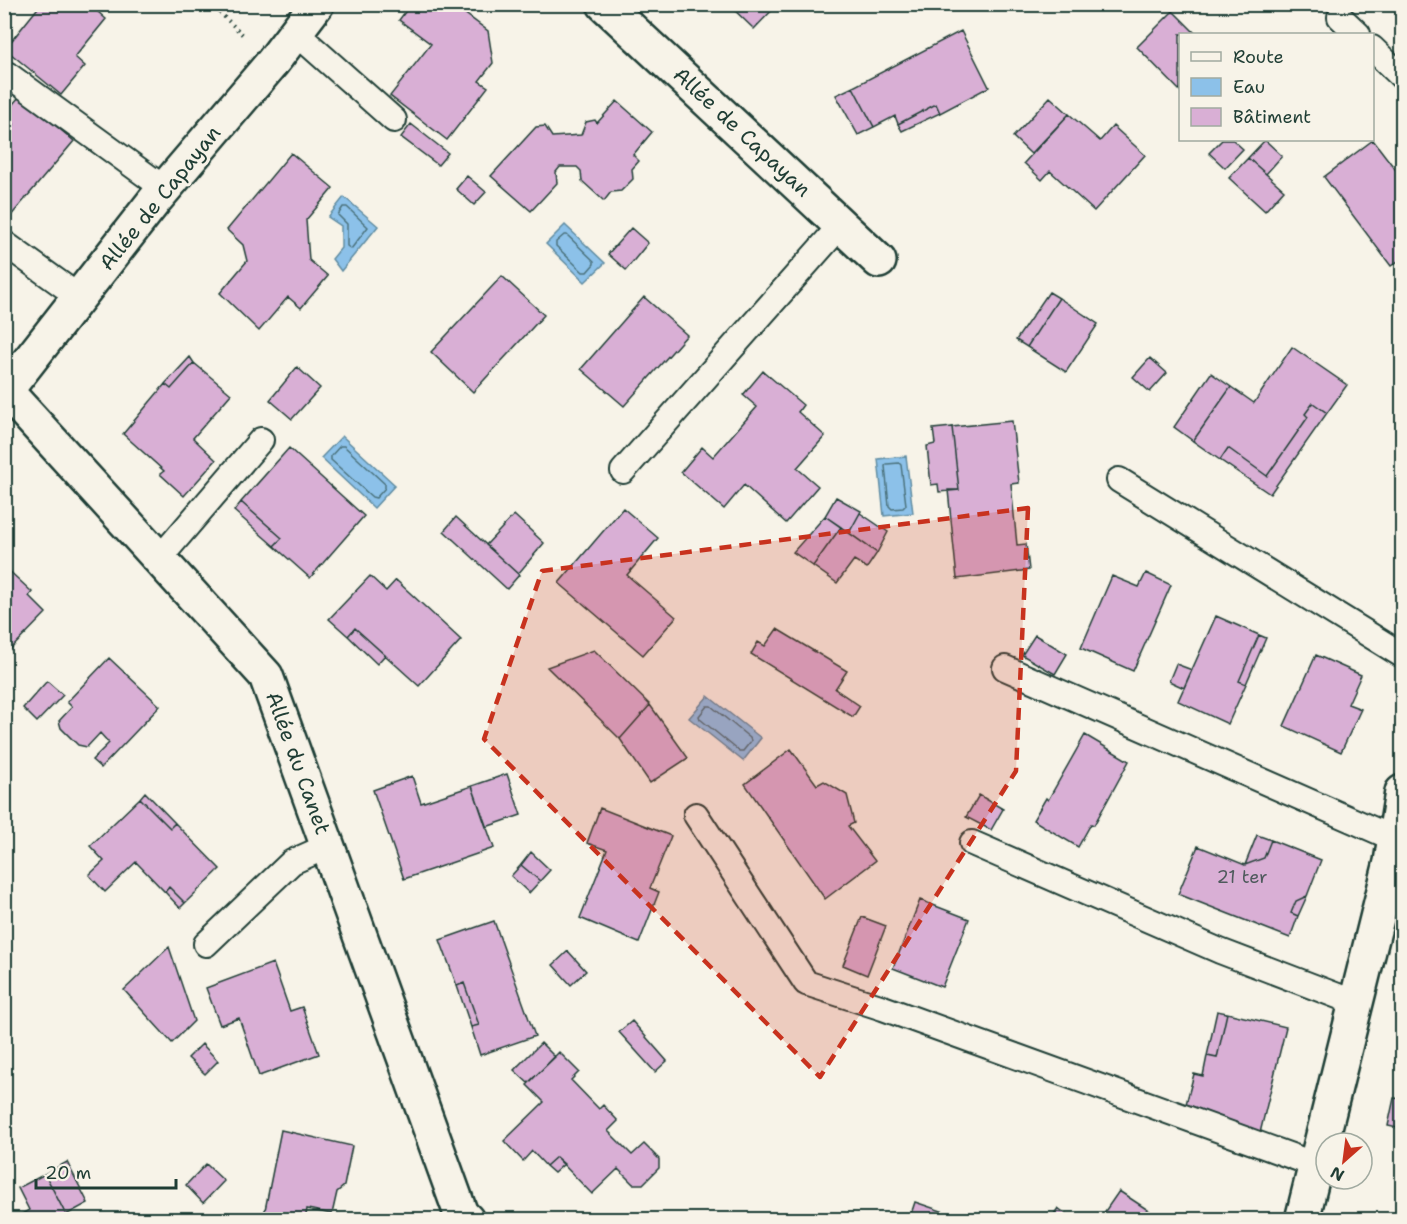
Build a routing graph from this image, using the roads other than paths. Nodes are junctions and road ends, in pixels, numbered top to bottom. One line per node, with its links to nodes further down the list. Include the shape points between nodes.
1 (317, 4): 4 (street, Allée de Capayan)
2 (605, 5): 11 (street, Allée de Capayan)
3 (1340, 16): 5 (lane)
4 (296, 32): 9 (lane); 10 (street, Allée de Capayan)
5 (1357, 33)
6 (1374, 50): 8 (lane)
7 (7, 74): 10 (lane)
8 (1402, 77)
9 (394, 120)
10 (165, 189): 14 (street, Allée de Capayan)
11 (841, 225): 13 (street, Allée de Capayan); 17 (lane)
12 (4, 243): 14 (lane)
13 (879, 261)
14 (79, 297): 15 (street, Allée de Capayan)
15 (5, 392): 19 (street, Allée du Canet)
16 (261, 440): 19 (lane)
17 (622, 471)
18 (1119, 480): 20 (lane)
19 (159, 559): 25 (street, Allée du Canet, via 266,676)
20 (1402, 655)
21 (1005, 668): 26 (lane)
22 (1402, 792): 26 (street)
23 (696, 815): 30 (lane, via 806,983)
24 (972, 843): 28 (lane, via 1220,951)
25 (328, 846): 27 (lane, via 292,862); 32 (street, Allée du Canet)
26 (1396, 856): 28 (street)
27 (206, 944)
28 (1356, 1003): 29 (street)
29 (1324, 1131)
30 (1314, 1164)
31 (1314, 1173): 33 (street)
32 (461, 1218)
33 (1302, 1220)

